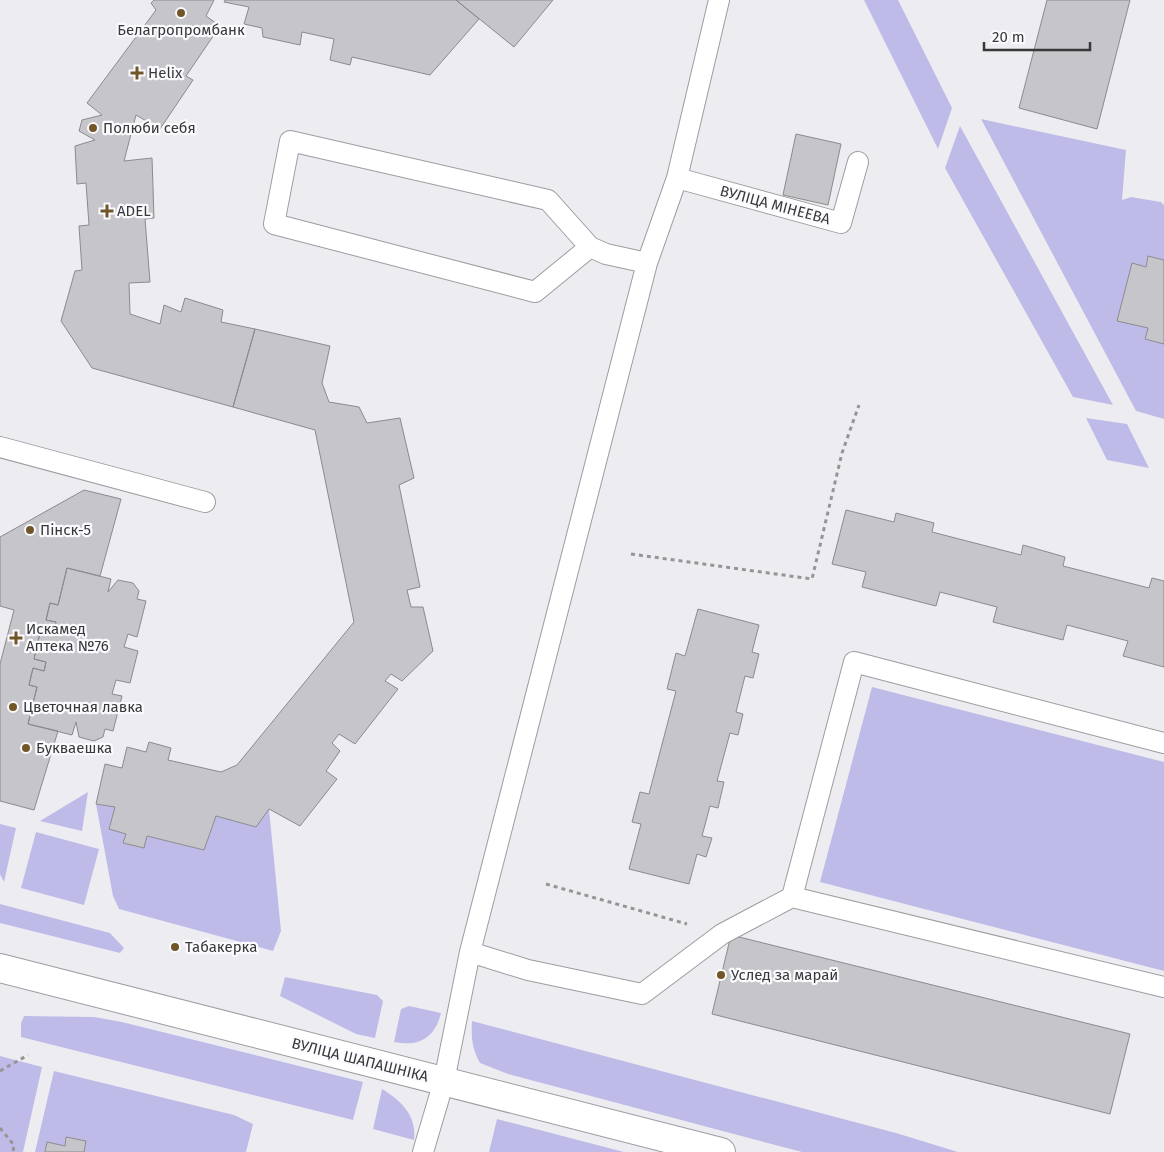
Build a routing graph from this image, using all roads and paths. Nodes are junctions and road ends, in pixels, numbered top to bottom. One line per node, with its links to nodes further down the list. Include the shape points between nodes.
1 (719, 0): 3 (lane)
2 (858, 162): 3 (lane, ВУЛІЦА МІНЕЕВА, via 841,223)
3 (677, 178): 5 (lane)
4 (590, 247): 4 (lane, via 548,200 290,142 274,224 535,292); 5 (lane)
5 (647, 263): 14 (lane)
6 (859, 405): 9 (path, via 842,453 812,579)
7 (0, 447): 8 (lane)
8 (205, 502)
9 (631, 554)
10 (1164, 743): 12 (lane, via 854,662)
11 (546, 884): 13 (path)
12 (792, 897): 13 (lane); 16 (lane)
13 (722, 934): 14 (lane, via 642,994 528,970)
14 (470, 952): 19 (lane)
15 (0, 968): 19 (street, ВУЛІЦА ШАПАШНІКА)
16 (1164, 987)
17 (28, 1054): 18 (path)
18 (0, 1070)
19 (444, 1081): 22 (lane); 23 (street, ВУЛІЦА ШАПАШНІКА)
20 (0, 1128): 21 (path, via 14,1145)
21 (12, 1152)
22 (423, 1152)
23 (721, 1152)

